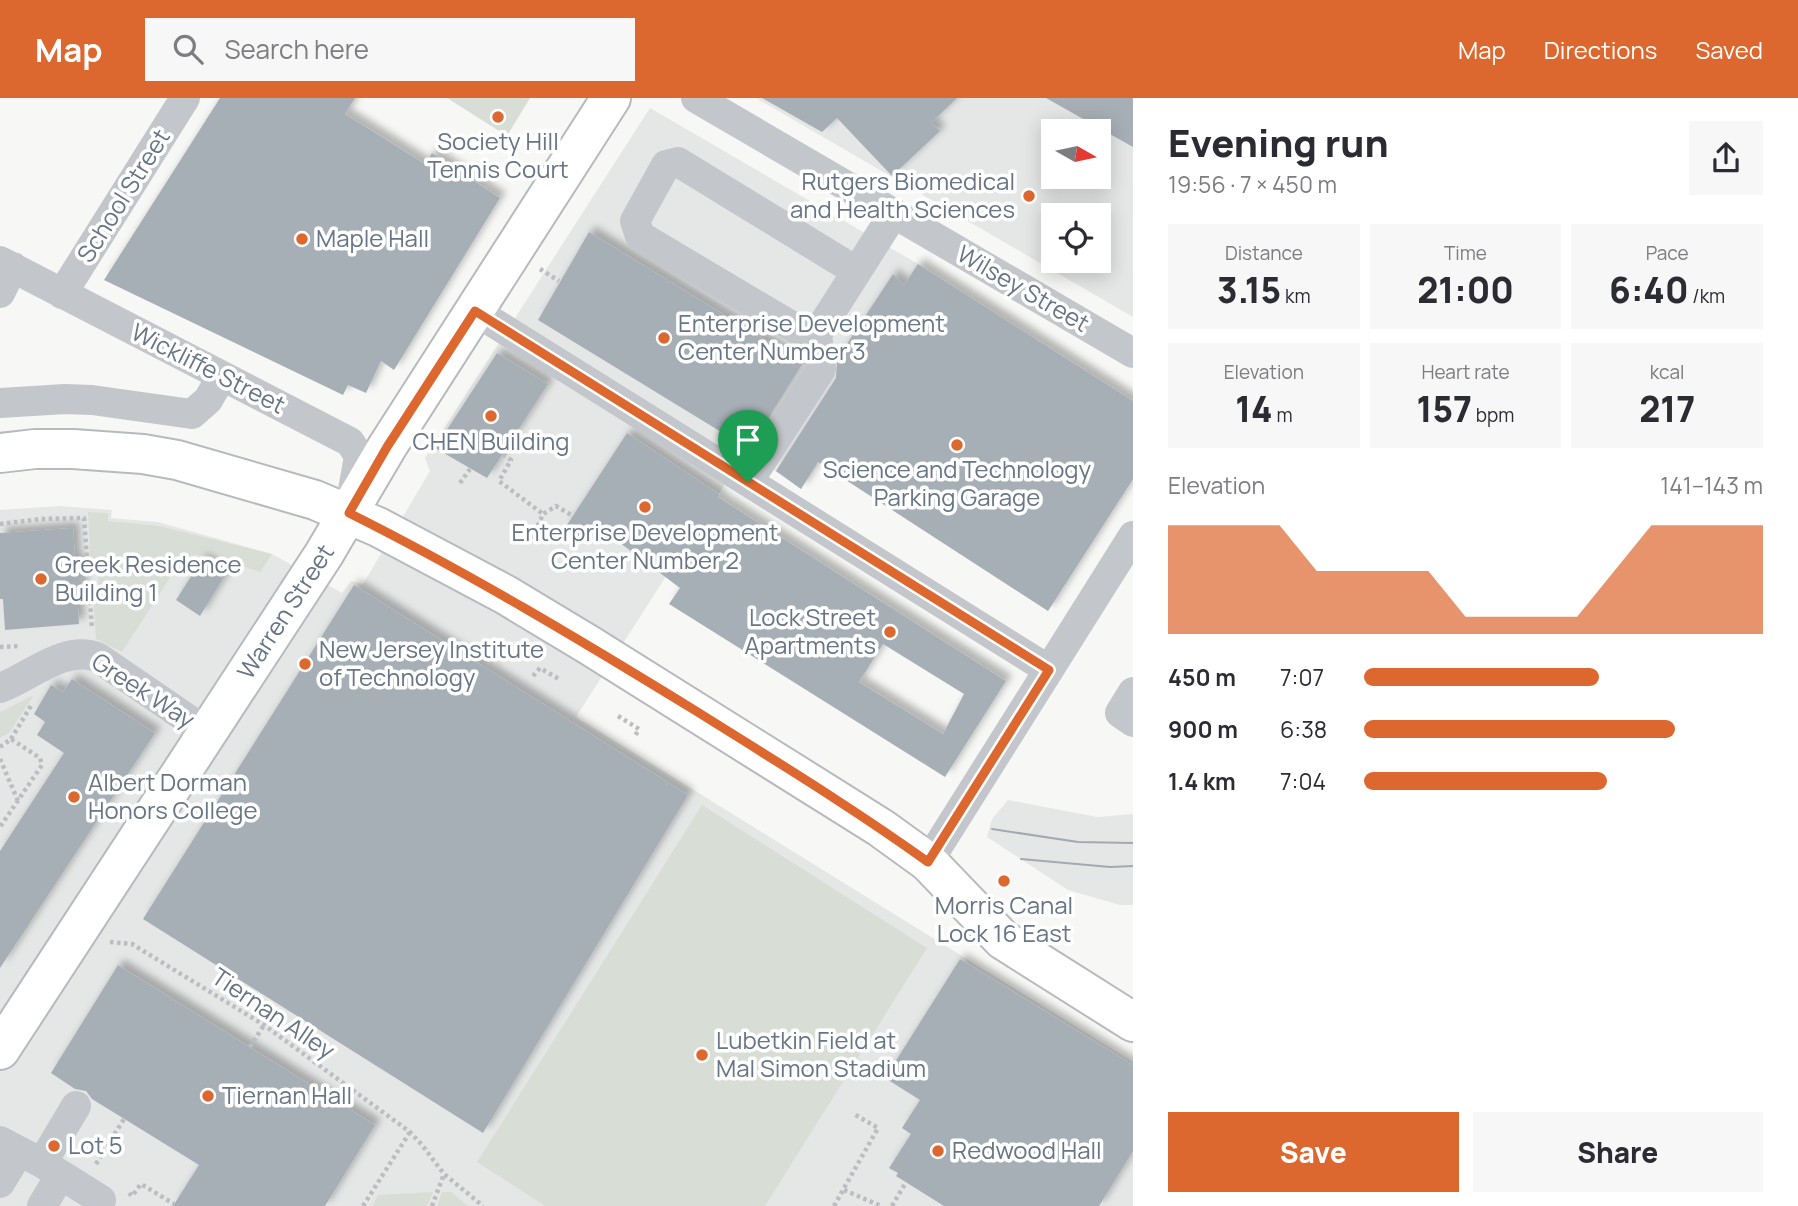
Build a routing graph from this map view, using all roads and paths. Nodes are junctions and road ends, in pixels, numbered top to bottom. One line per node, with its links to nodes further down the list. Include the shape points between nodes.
1 (185, 98): 9 (street, School Street)
2 (611, 98): 10 (main road, Warren Street)
3 (696, 98): 4 (street, Wilsey Street)
4 (894, 214): 5 (street); 12 (street, Wilsey Street)
5 (850, 267): 11 (street); 11 (street, via 678,162 666,164 635,221 640,236)
6 (540, 270): 8 (path)
7 (4, 274): 9 (street, Wickliffe Street)
8 (559, 281)
9 (62, 294): 13 (street, Wickliffe Street)
10 (475, 311): 18 (street); 20 (main road, Warren Street)
11 (809, 332): 18 (street, via 821,369)
12 (1133, 353)
13 (222, 376): 14 (street, via 208,400 192,414 92,400); 20 (street, Wickliffe Street, via 350,442 359,456)
14 (0, 403)
15 (0, 453): 20 (main road, via 73,449 143,454 275,488)
16 (503, 454): 21 (path, via 510,460 499,481)
17 (470, 469): 19 (path)
18 (748, 482): 27 (street)
19 (460, 483)
20 (349, 513): 35 (main road, Warren Street); 42 (main road, via 506,595 589,645)
21 (543, 514): 22 (path, via 556,506); 25 (path)
22 (573, 516)
23 (0, 524): 26 (path, via 84,518 93,628)
24 (1133, 536): 27 (street)
25 (531, 539)
26 (90, 641)
27 (1049, 670): 42 (street)
28 (533, 676): 29 (path, via 540,668)
29 (559, 679)
30 (0, 688): 35 (street, Greek Way, via 70,654 85,653)
31 (1133, 692): 34 (street, via 1120,713)
32 (37, 695): 37 (path)
33 (618, 716): 36 (path, via 639,729)
34 (1133, 722)
35 (208, 733): 47 (main road, Warren Street)
36 (635, 736)
37 (11, 739): 38 (path); 40 (path, via 40,758 42,765)
38 (0, 747)
39 (0, 759): 40 (path)
40 (18, 802): 41 (path)
41 (0, 827)
42 (928, 862): 44 (main road, via 1003,940)
43 (110, 942): 45 (path, Tiernan Alley, via 132,944)
44 (1133, 1021)
45 (264, 1025): 46 (path); 51 (path, Tiernan Alley)
46 (250, 1047)
47 (0, 1050)
48 (76, 1106): 52 (street)
49 (854, 1114): 57 (path, via 878,1128)
50 (124, 1119): 53 (path)
51 (410, 1132): 54 (path, Tiernan Alley); 60 (path)
52 (30, 1158): 56 (street); 58 (street); 59 (street, via 101,1200)
53 (92, 1171)
54 (444, 1174): 61 (path); 62 (path, Tiernan Alley)
55 (906, 1182): 65 (path)
56 (0, 1183)
57 (844, 1190): 63 (path); 64 (path)
58 (42, 1206)
59 (97, 1206)
60 (363, 1206)
61 (432, 1206)
62 (482, 1206)
63 (834, 1206)
64 (881, 1206)
65 (892, 1206)

